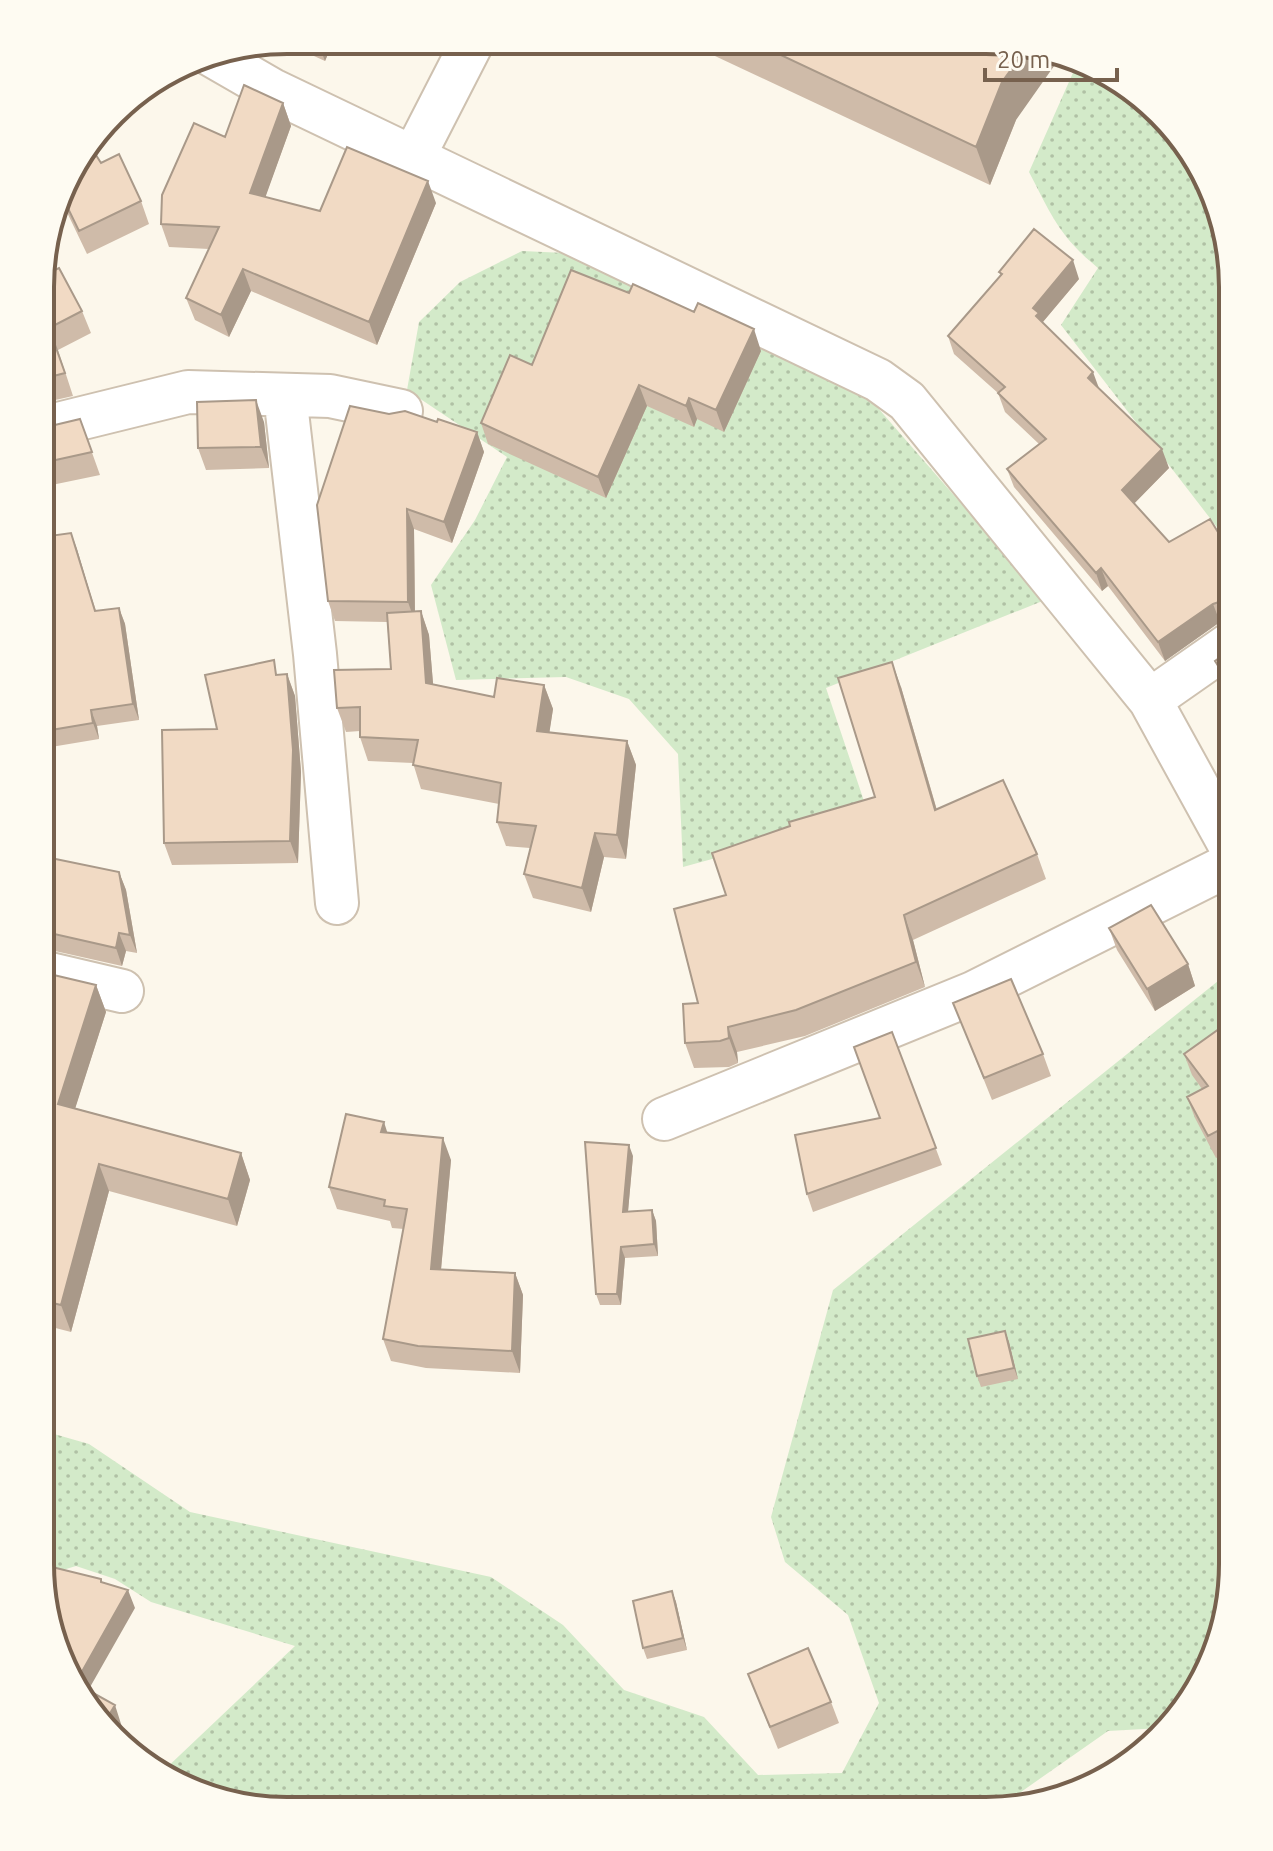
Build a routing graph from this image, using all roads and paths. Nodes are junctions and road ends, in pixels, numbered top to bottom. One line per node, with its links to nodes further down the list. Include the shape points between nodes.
1 (466, 54): 3 (street)
2 (225, 63): 3 (street)
3 (413, 158): 8 (street, via 878,380 907,401)
4 (285, 395): 5 (street, via 330,396); 6 (street, via 188,392); 11 (street)
5 (401, 411)
6 (54, 425)
7 (1219, 652): 8 (street)
8 (1150, 700): 9 (street)
9 (1219, 826)
10 (1219, 870): 14 (street, via 973,993)
11 (337, 903)
12 (54, 975): 13 (street)
13 (122, 991)
14 (664, 1119)

